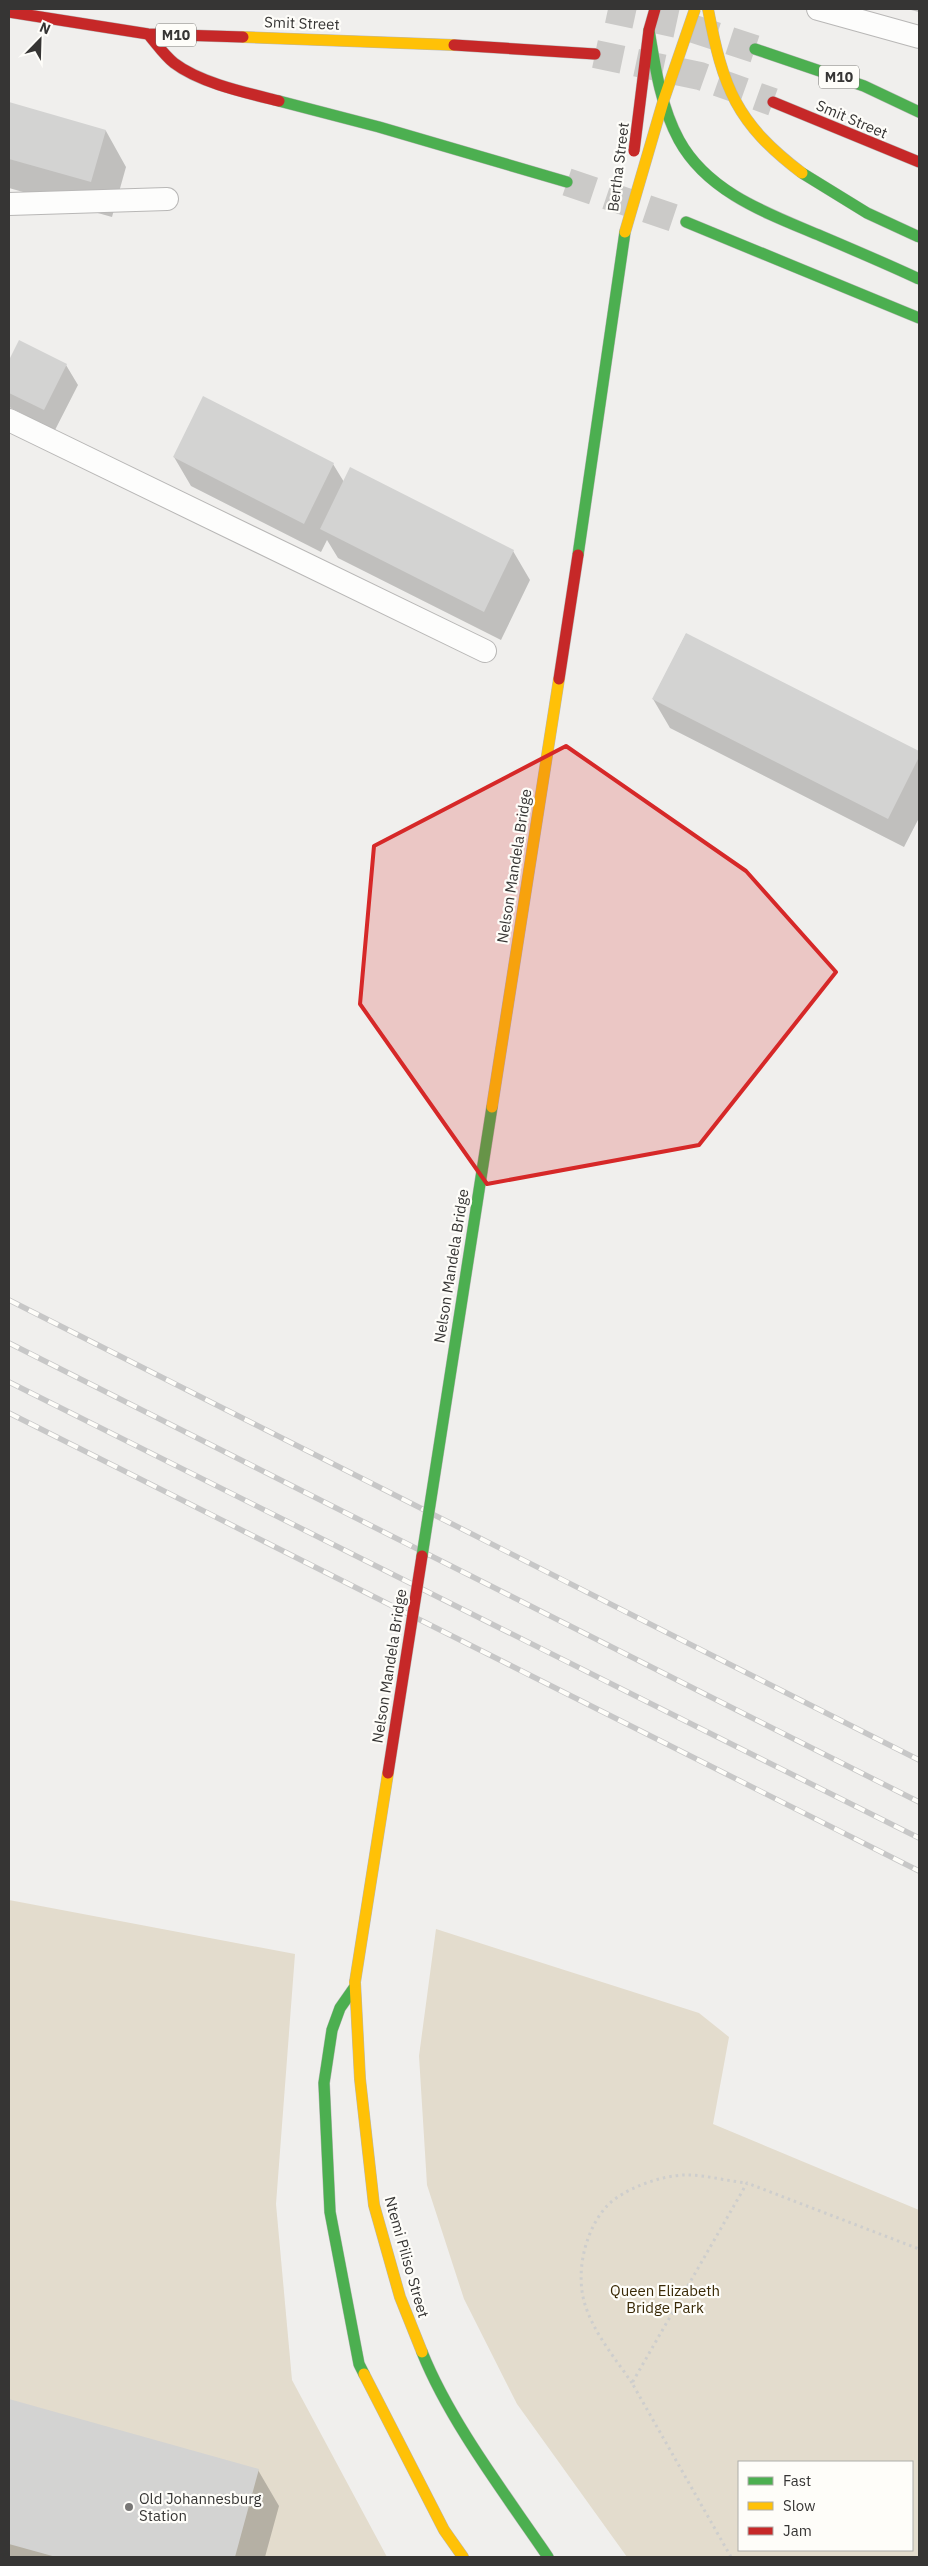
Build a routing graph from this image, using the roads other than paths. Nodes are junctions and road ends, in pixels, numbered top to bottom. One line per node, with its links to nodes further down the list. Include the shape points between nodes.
1 (655, 9): 6 (street, Bertha Street, bridge)
2 (695, 9): 11 (street, Bertha Street, bridge)
3 (708, 9): 20 (street, bridge, via 720,68 732,98 755,130 782,158 820,184 862,210)
4 (818, 9): 8 (lane)
5 (9, 12): 7 (street, Smit Street / M10)
6 (649, 30): 11 (street, Bertha Street, bridge); 19 (street, Bertha Street, bridge)
7 (148, 34): 10 (street, Smit Street / M10, via 407,42); 15 (street, via 174,63 242,92 379,127)
8 (919, 37)
9 (755, 49): 13 (street, M10, via 864,86)
10 (595, 54)
11 (663, 102): 19 (street, Bertha Street, bridge); 21 (street, Bertha Street, bridge, via 686,152 726,190 770,214)
12 (773, 102): 14 (street, Smit Street)
13 (919, 112)
14 (919, 162)
15 (567, 182)
16 (167, 199): 17 (lane)
17 (9, 204)
18 (686, 222): 22 (street)
19 (625, 232): 25 (street, Nelson Mandela Bridge, bridge, via 578,555)
20 (919, 237)
21 (919, 278)
22 (919, 318)
23 (9, 420): 24 (lane)
24 (485, 651)
25 (355, 1985): 26 (street, via 340,2008 332,2030 324,2083 330,2212 344,2288 359,2364 444,2530); 27 (street, Ntemi Piliso Street, via 360,2079 374,2205 400,2297 431,2375 484,2463)
26 (463, 2557)
27 (548, 2557)

